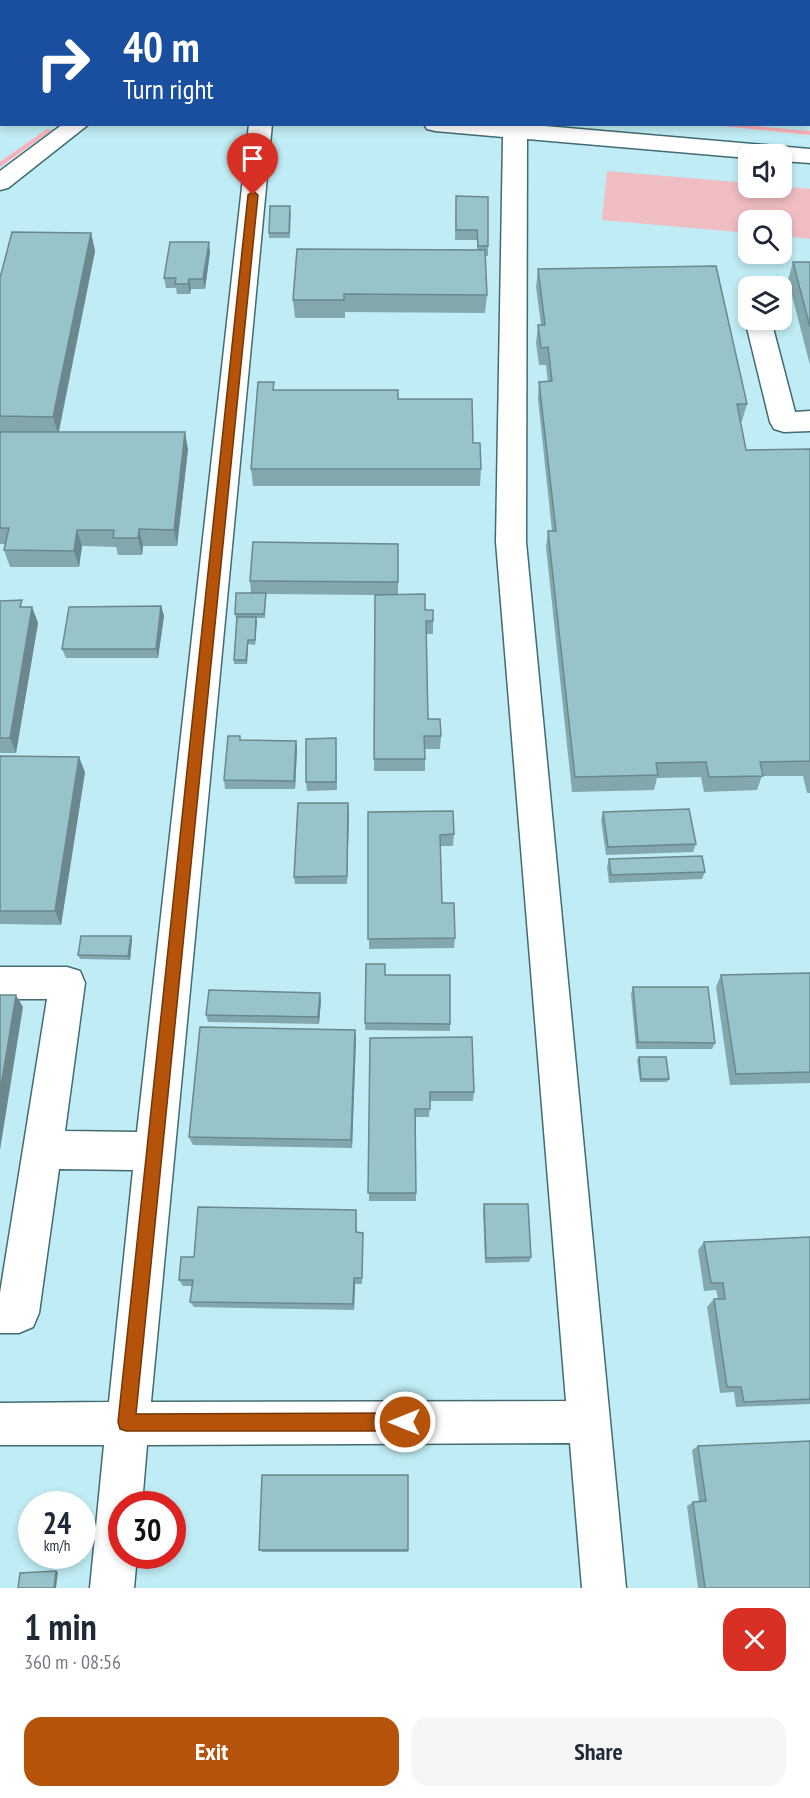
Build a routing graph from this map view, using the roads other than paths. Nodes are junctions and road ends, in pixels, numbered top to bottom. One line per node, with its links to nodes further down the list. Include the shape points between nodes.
1 (75, 126): 7 (street)
2 (261, 126): 12 (street)
3 (458, 126): 4 (street)
4 (515, 131): 5 (street); 15 (street, via 512,542)
5 (724, 136): 6 (street)
6 (810, 156)
7 (0, 183)
8 (761, 330): 9 (street, via 784,422)
9 (810, 422)
10 (0, 983): 11 (street, via 67,983)
11 (43, 1150): 12 (street); 13 (street, via 19,1313)
12 (154, 1151): 14 (street)
13 (0, 1313)
14 (126, 1422): 15 (street); 16 (street); 17 (street)
15 (590, 1422): 18 (street)
16 (0, 1424)
17 (112, 1588)
18 (604, 1588)

